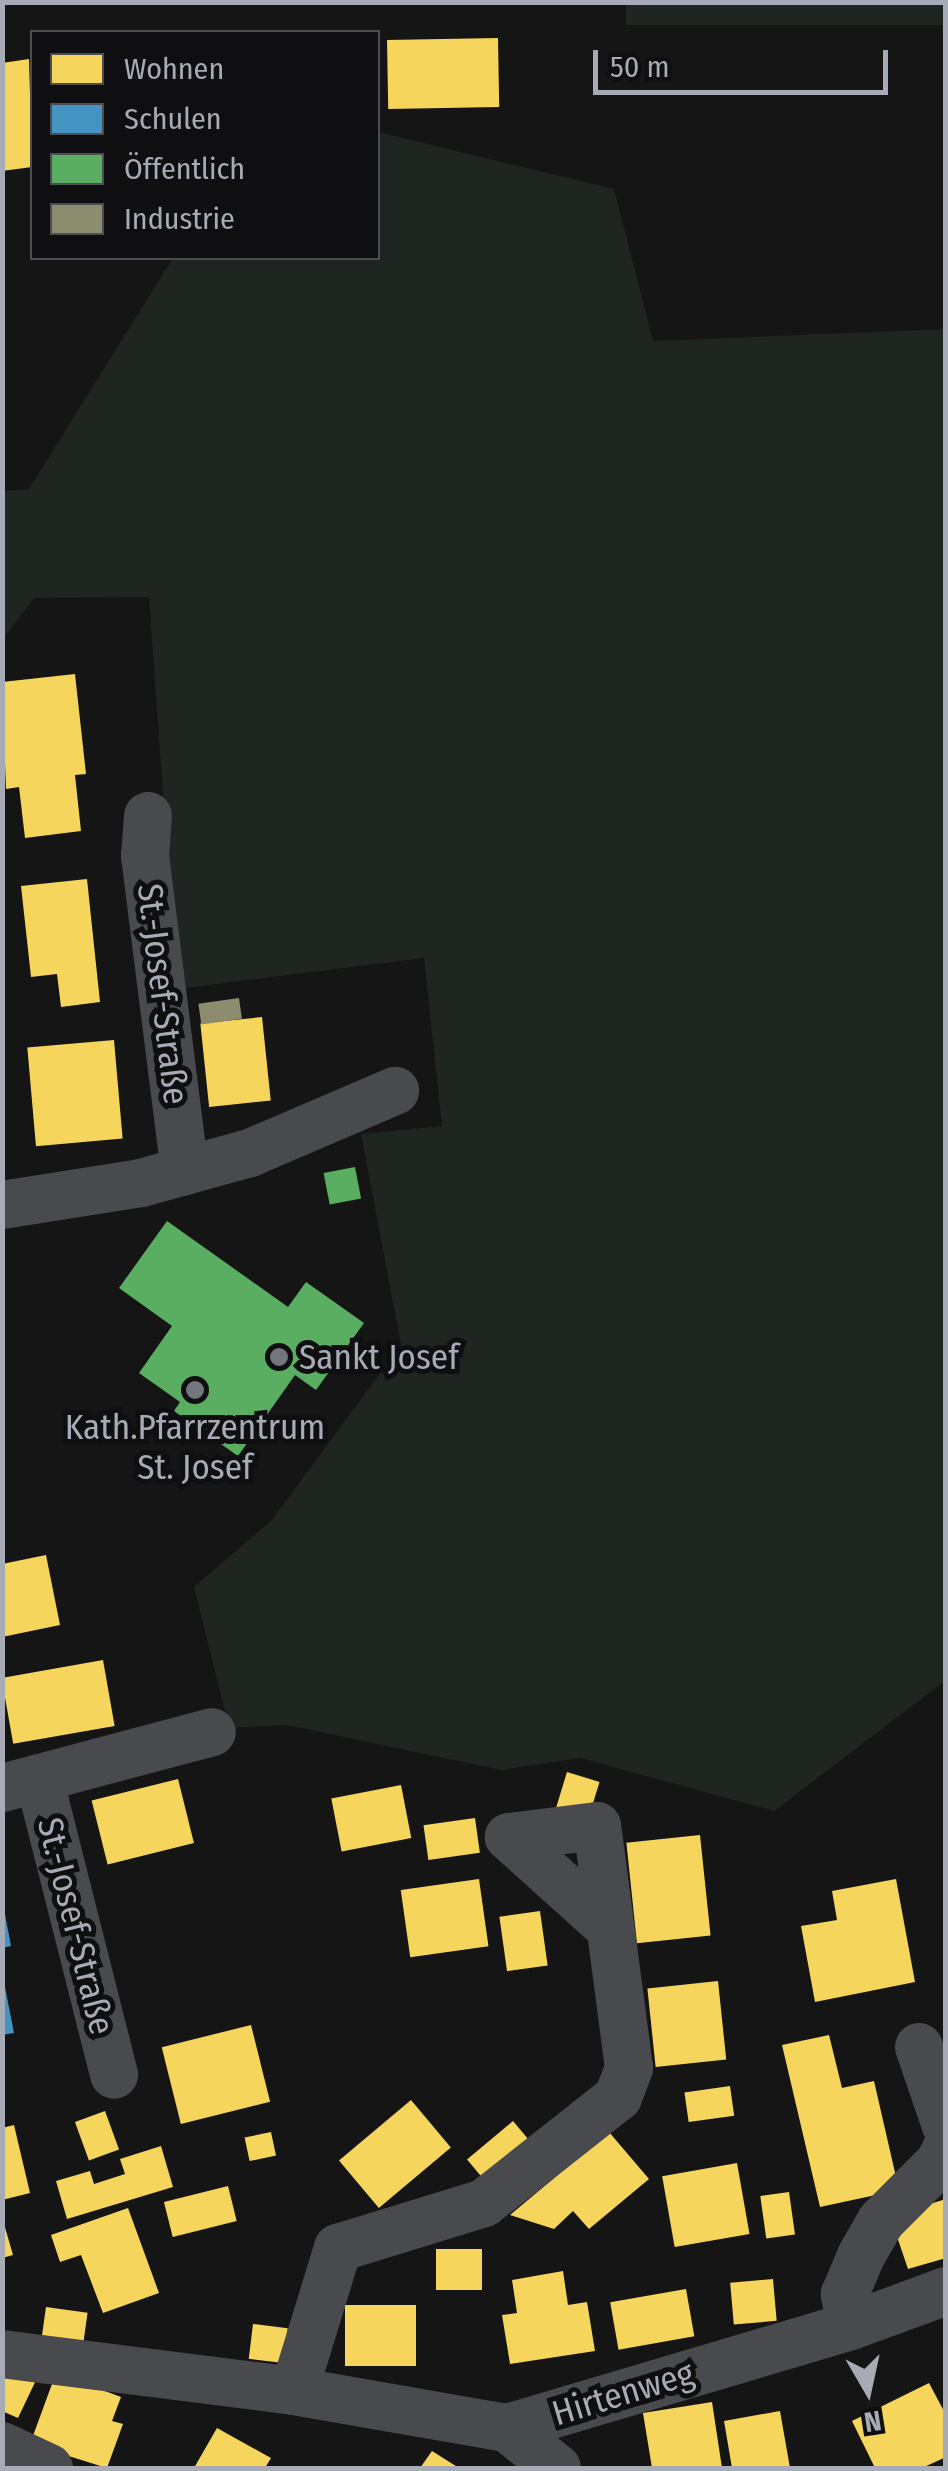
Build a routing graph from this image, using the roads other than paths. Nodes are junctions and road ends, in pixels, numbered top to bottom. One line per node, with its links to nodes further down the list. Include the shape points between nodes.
1 (148, 816): 3 (street, St.-Josef-Straße, via 145,856)
2 (395, 1091): 3 (street, via 250,1153)
3 (185, 1171): 4 (street)
4 (2, 1206)
5 (212, 1732): 6 (street, St.-Josef-Straße)
6 (21, 1783): 9 (street, St.-Josef-Straße)
7 (609, 1927): 15 (street, via 629,2068 618,2098 484,2203 338,2248)
8 (919, 2047): 10 (street)
9 (114, 2075)
10 (946, 2126)
11 (946, 2150): 13 (street, via 881,2221 861,2256 845,2294)
12 (946, 2291): 13 (street, Hirtenweg)
13 (851, 2326): 16 (street, Hirtenweg)
14 (2, 2354): 15 (street, Hirtenweg)
15 (294, 2391): 16 (street, Hirtenweg)
16 (508, 2428): 19 (street)
17 (2, 2446): 18 (street)
18 (49, 2468)
19 (557, 2468)

